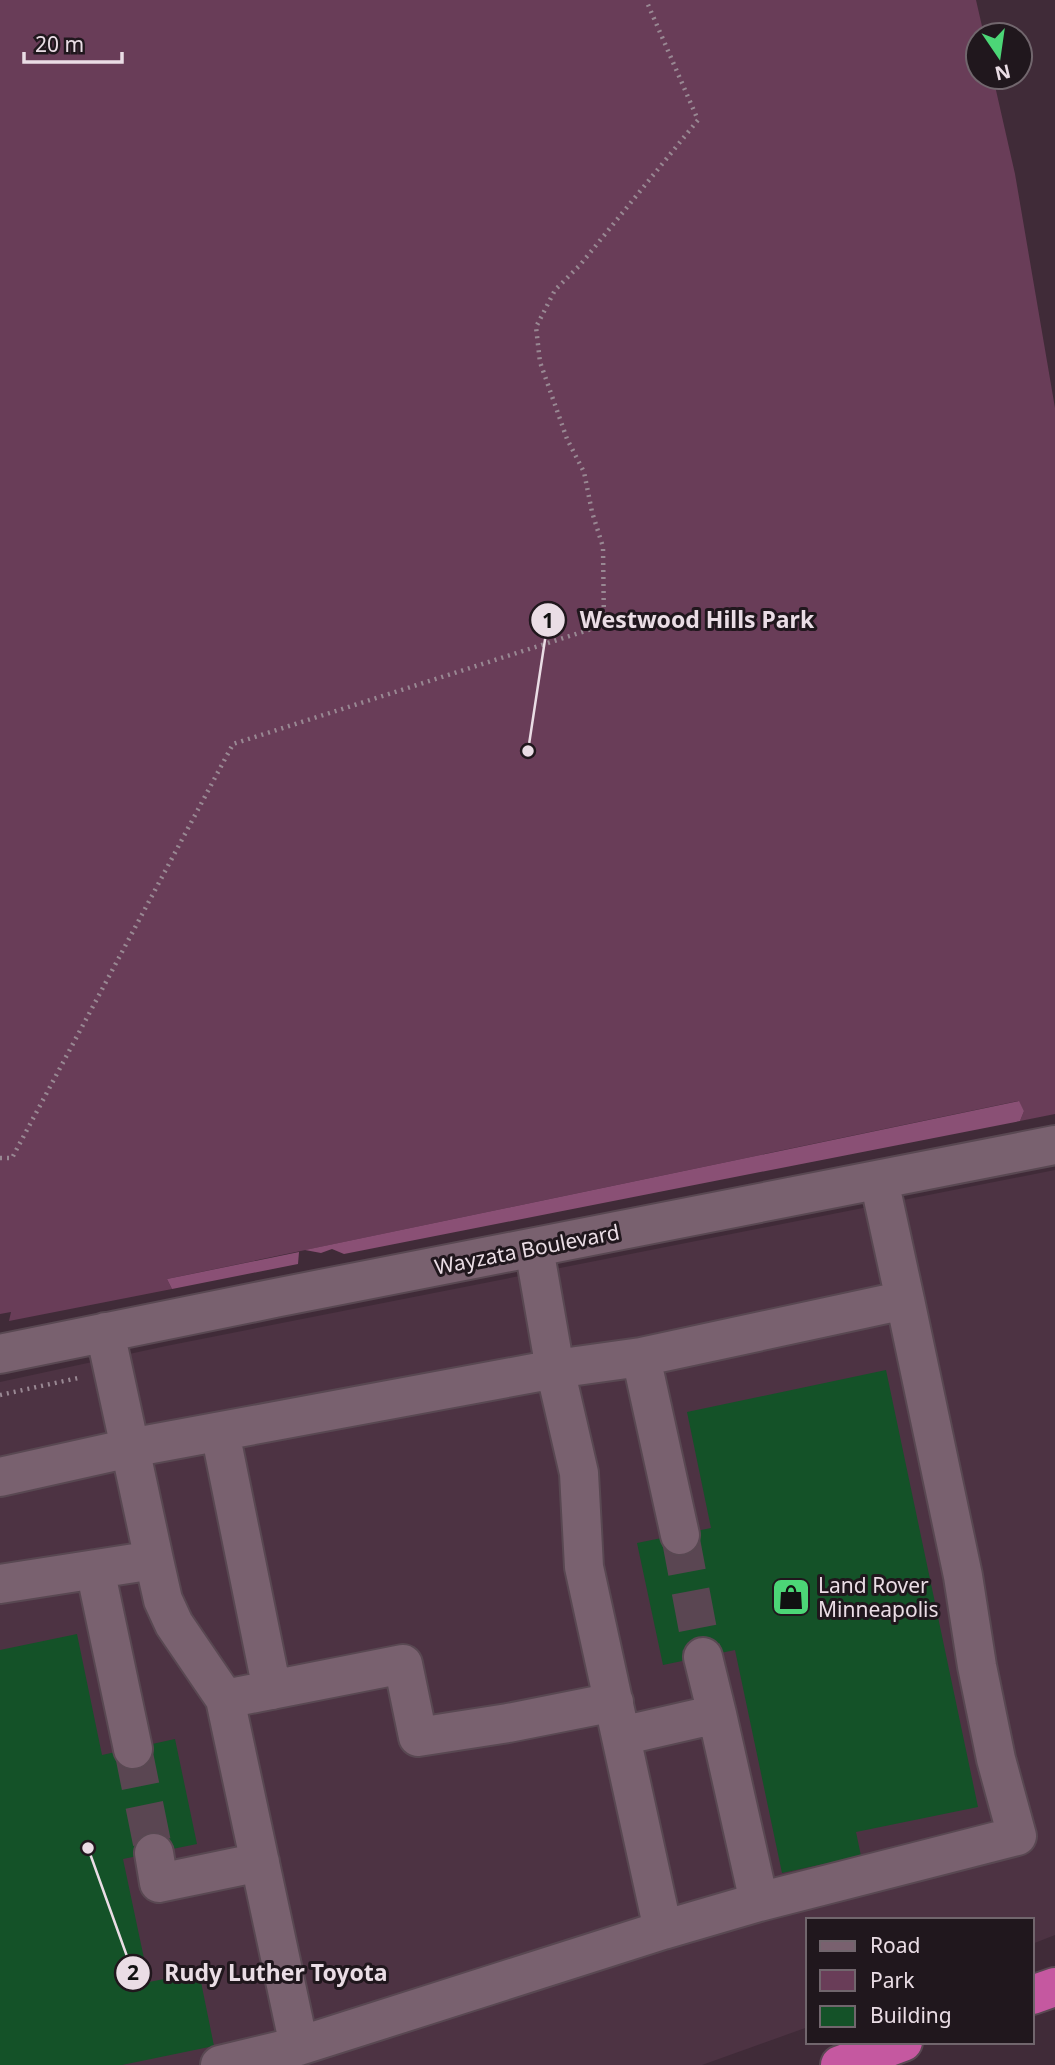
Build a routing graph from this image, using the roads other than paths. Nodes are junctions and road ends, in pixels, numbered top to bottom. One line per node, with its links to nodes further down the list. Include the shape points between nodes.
1 (1055, 1145): 2 (street, Wayzata Boulevard)
2 (879, 1180): 3 (street, Wayzata Boulevard); 4 (street)
3 (534, 1248): 5 (street, Wayzata Boulevard); 8 (street)
4 (905, 1300): 7 (street); 24 (street, via 996,1759 1017,1836)
5 (105, 1332): 6 (street, Wayzata Boulevard); 10 (street)
6 (0, 1354)
7 (641, 1357): 8 (street); 12 (street)
8 (555, 1369): 9 (street); 20 (street, via 579,1473 584,1567)
9 (220, 1432): 10 (street); 17 (street)
10 (130, 1448): 11 (street); 13 (street)
11 (0, 1477)
12 (680, 1535)
13 (154, 1560): 14 (street); 18 (street, via 174,1624)
14 (95, 1569): 15 (street); 21 (street)
15 (0, 1584)
16 (703, 1657): 19 (street)
17 (272, 1690): 18 (street); 20 (street, via 403,1664 418,1737 508,1723)
18 (225, 1699): 23 (street)
19 (717, 1714): 20 (street); 24 (street)
20 (617, 1719): 25 (street)
21 (133, 1749)
22 (154, 1853): 23 (street, via 159,1883)
23 (260, 1862): 29 (street)
24 (758, 1902): 25 (street)
25 (663, 1930): 29 (street)
26 (1055, 1987): 27 (highway)
27 (1034, 1994)
28 (898, 2044): 31 (highway)
29 (299, 2046): 30 (street)
30 (220, 2065)
31 (840, 2065)

